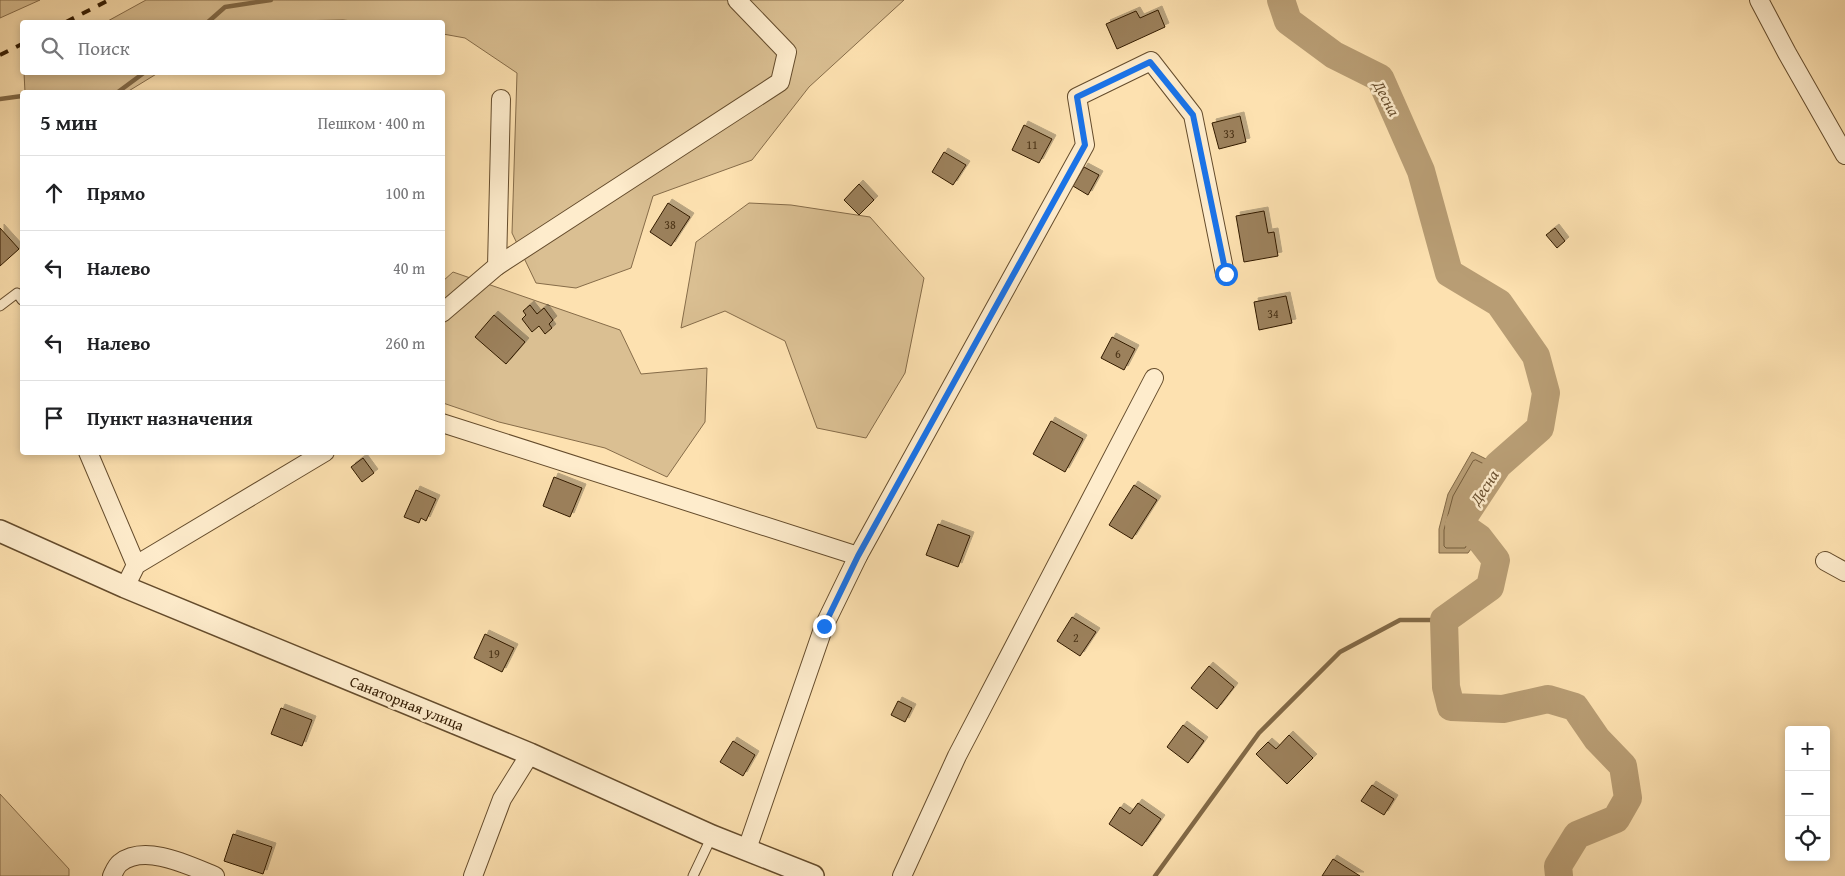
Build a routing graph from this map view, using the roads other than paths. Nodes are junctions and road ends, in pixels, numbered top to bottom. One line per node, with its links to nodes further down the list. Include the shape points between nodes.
1 (737, 0): 5 (street, via 787,52 780,82)
2 (1760, 0): 4 (street)
3 (501, 99): 5 (street)
4 (1845, 155)
5 (498, 266): 9 (street)
6 (1226, 274): 15 (street, via 1193,115 1150,62 1077,97 1085,145)
7 (20, 297): 8 (lane, via 17,293)
8 (0, 306)
9 (445, 310)
10 (1154, 378): 28 (street, via 957,756)
11 (445, 424): 15 (street)
12 (89, 455): 17 (street)
13 (320, 455): 17 (street)
14 (0, 531): 19 (street, Санаторная улица)
15 (858, 556): 22 (street, via 824,626)
16 (1825, 561): 18 (street)
17 (136, 565): 19 (street)
18 (1845, 572)
19 (125, 587): 20 (street, Санаторная улица)
20 (530, 754): 21 (street, Санаторная улица); 25 (street, via 502,799)
21 (712, 836): 22 (street, Санаторная улица); 26 (lane)
22 (747, 848): 27 (street, Санаторная улица)
23 (112, 876): 24 (street, via 118,864 130,857 154,856 170,858)
24 (215, 876)
25 (473, 876)
26 (693, 876)
27 (813, 876)
28 (902, 876)

